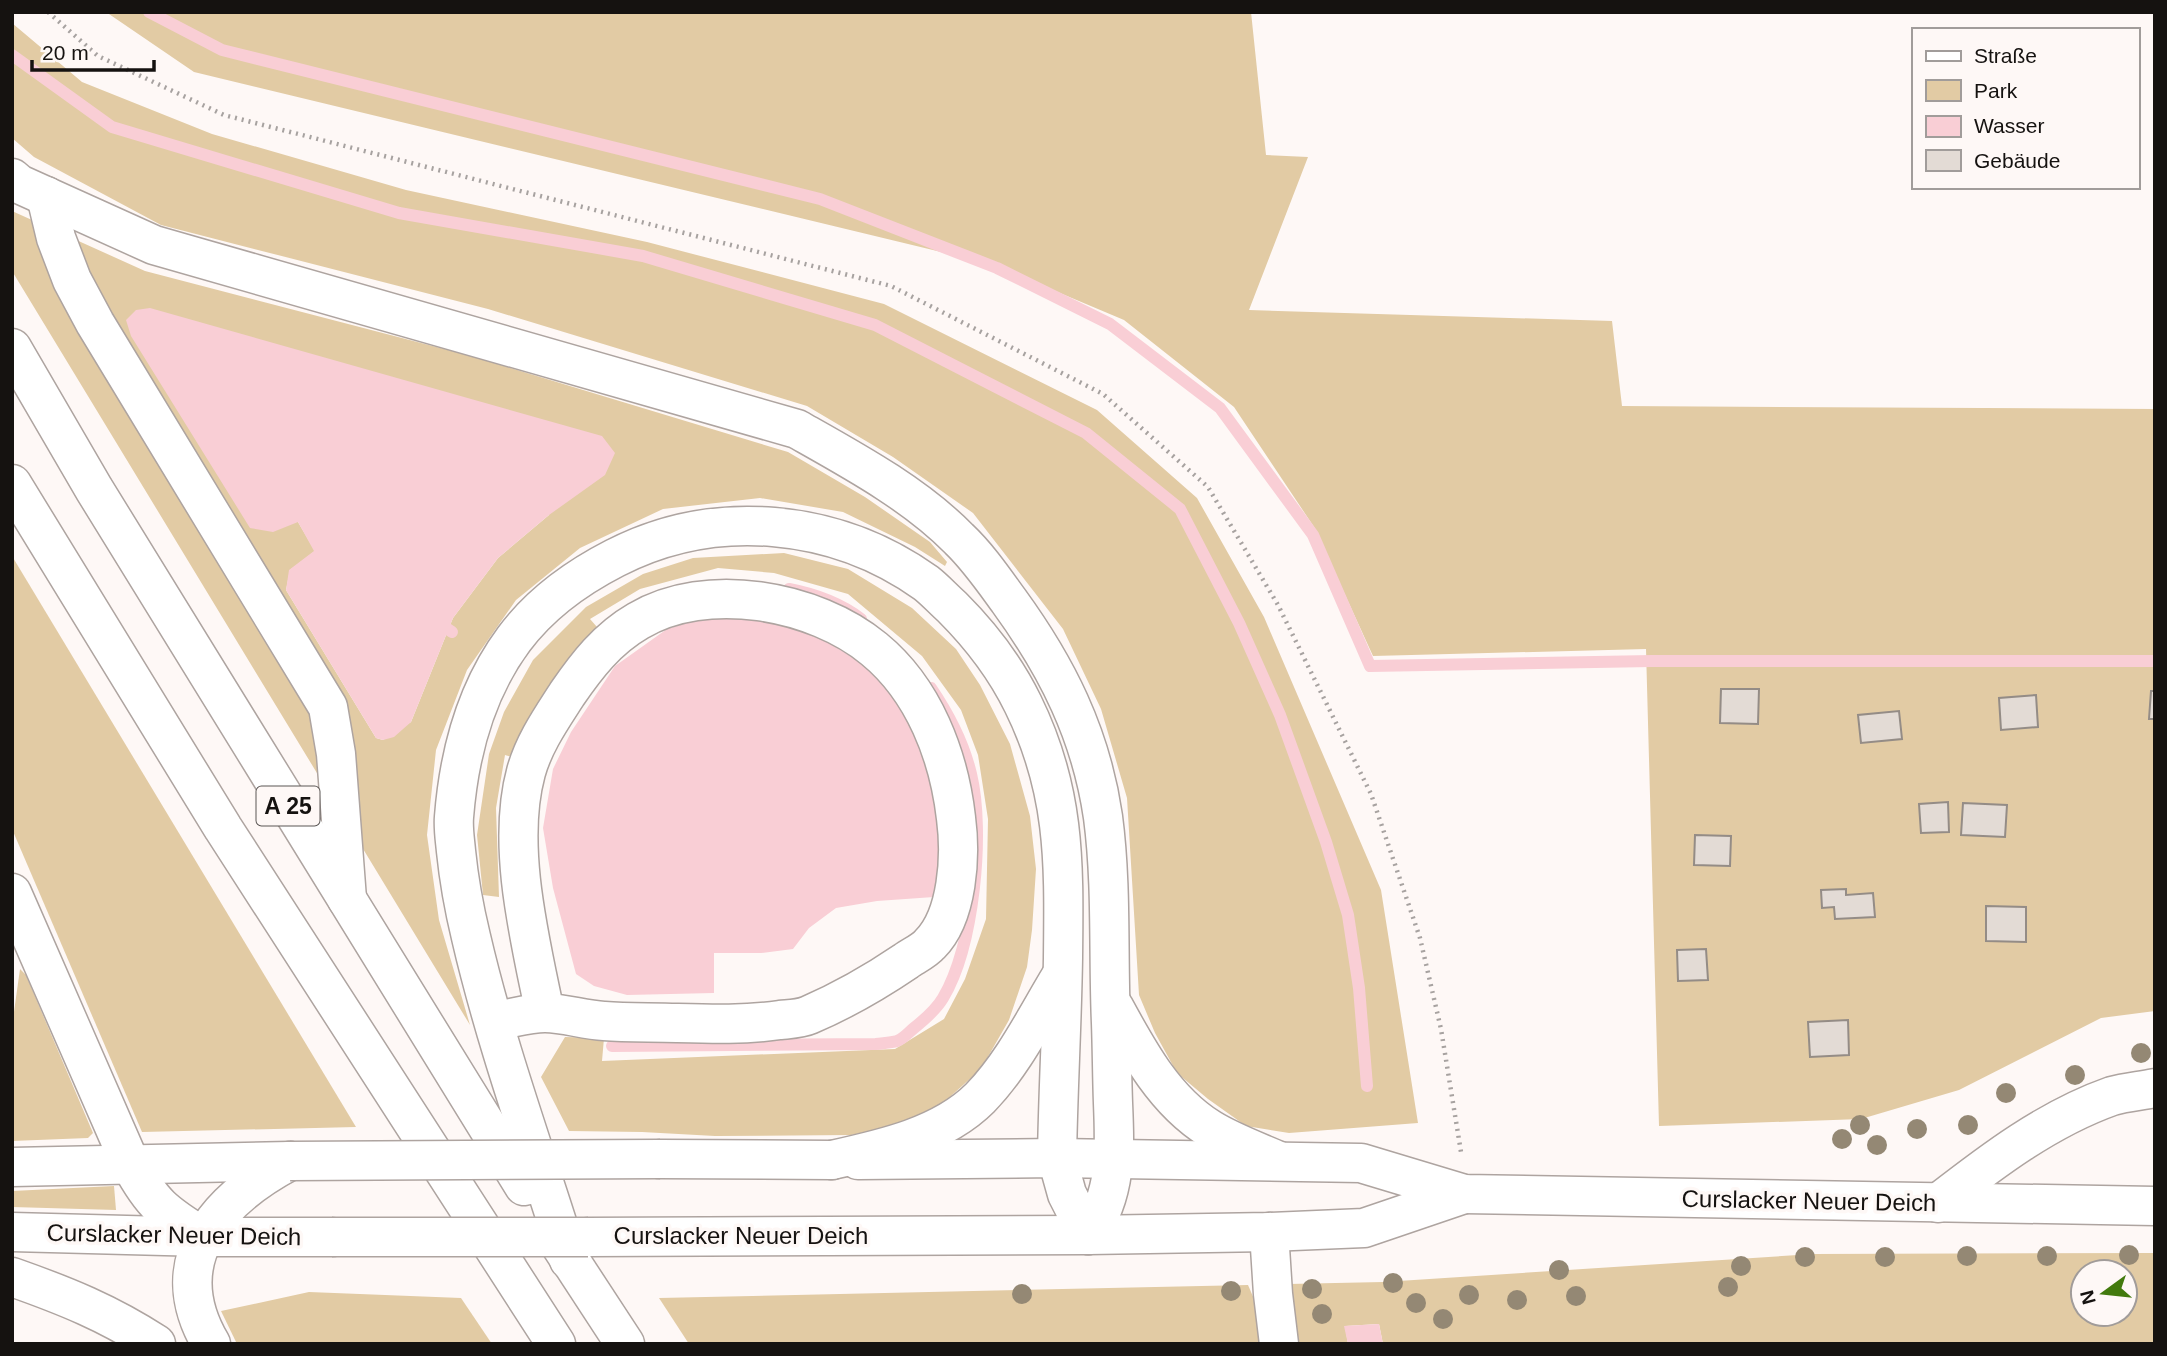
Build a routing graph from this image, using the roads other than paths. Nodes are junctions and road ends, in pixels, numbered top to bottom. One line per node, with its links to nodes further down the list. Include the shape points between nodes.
1 (12, 178): 2 (main road)
2 (46, 196): 6 (main road, via 56,238 94,323 328,707); 8 (main road, via 154,245 797,429 911,498 959,538 992,577 1032,632 1083,732 1103,817)
3 (12, 348): 6 (main road, A 25)
4 (12, 484): 30 (main road, A 25, via 223,828)
5 (12, 893): 17 (main road)
6 (347, 899): 26 (main road, A 25)
7 (1063, 975): 10 (main road, via 1059,810 1040,743 986,643 929,585 885,558 831,536 759,525 717,526 636,547 589,572 552,598 516,636 492,671 472,718 453,822 460,890); 12 (main road); 14 (main road, via 1004,1070 978,1099 920,1135)
8 (1110, 999): 13 (main road); 16 (main road, via 1155,1077 1182,1106 1210,1129)
9 (545, 1013): 9 (main road, via 603,1021 749,1025 804,1017 866,988 930,944 951,911 958,831 953,789 925,714 904,681 875,650 841,627 803,611 723,599 663,608 611,639 587,664 542,731 526,772 521,806 524,906); 10 (main road)
10 (494, 1021): 26 (main road)
11 (2155, 1088): 20 (main road, via 2113,1096 2023,1139)
12 (1057, 1158): 13 (main road, Curslacker Neuer Deich); 14 (main road, Curslacker Neuer Deich); 24 (main road, via 1067,1194)
13 (1115, 1158): 16 (main road, Curslacker Neuer Deich); 24 (main road, via 1102,1209)
14 (832, 1160): 15 (main road, Curslacker Neuer Deich, bridge)
15 (290, 1161): 17 (main road, Curslacker Neuer Deich); 25 (main road, via 230,1203)
16 (1279, 1161): 19 (main road, Curslacker Neuer Deich, via 1361,1163)
17 (130, 1163): 18 (main road, Curslacker Neuer Deich); 25 (main road, via 156,1205)
18 (12, 1167)
19 (1464, 1195): 20 (main road, Curslacker Neuer Deich); 22 (main road, Curslacker Neuer Deich, via 1364,1228)
20 (1938, 1203): 21 (main road, Curslacker Neuer Deich)
21 (2155, 1206)
22 (1269, 1232): 24 (main road, Curslacker Neuer Deich); 32 (main road)
23 (12, 1233): 25 (main road, Curslacker Neuer Deich)
24 (1088, 1235): 25 (main road, Curslacker Neuer Deich, bridge)
25 (203, 1237): 29 (main road, via 194,1270 194,1292)
26 (569, 1261): 31 (main road, A 25)
27 (12, 1277): 28 (main road, via 68,1296)
28 (156, 1344)
29 (211, 1344)
30 (556, 1344)
31 (625, 1344)
32 (1279, 1344)

